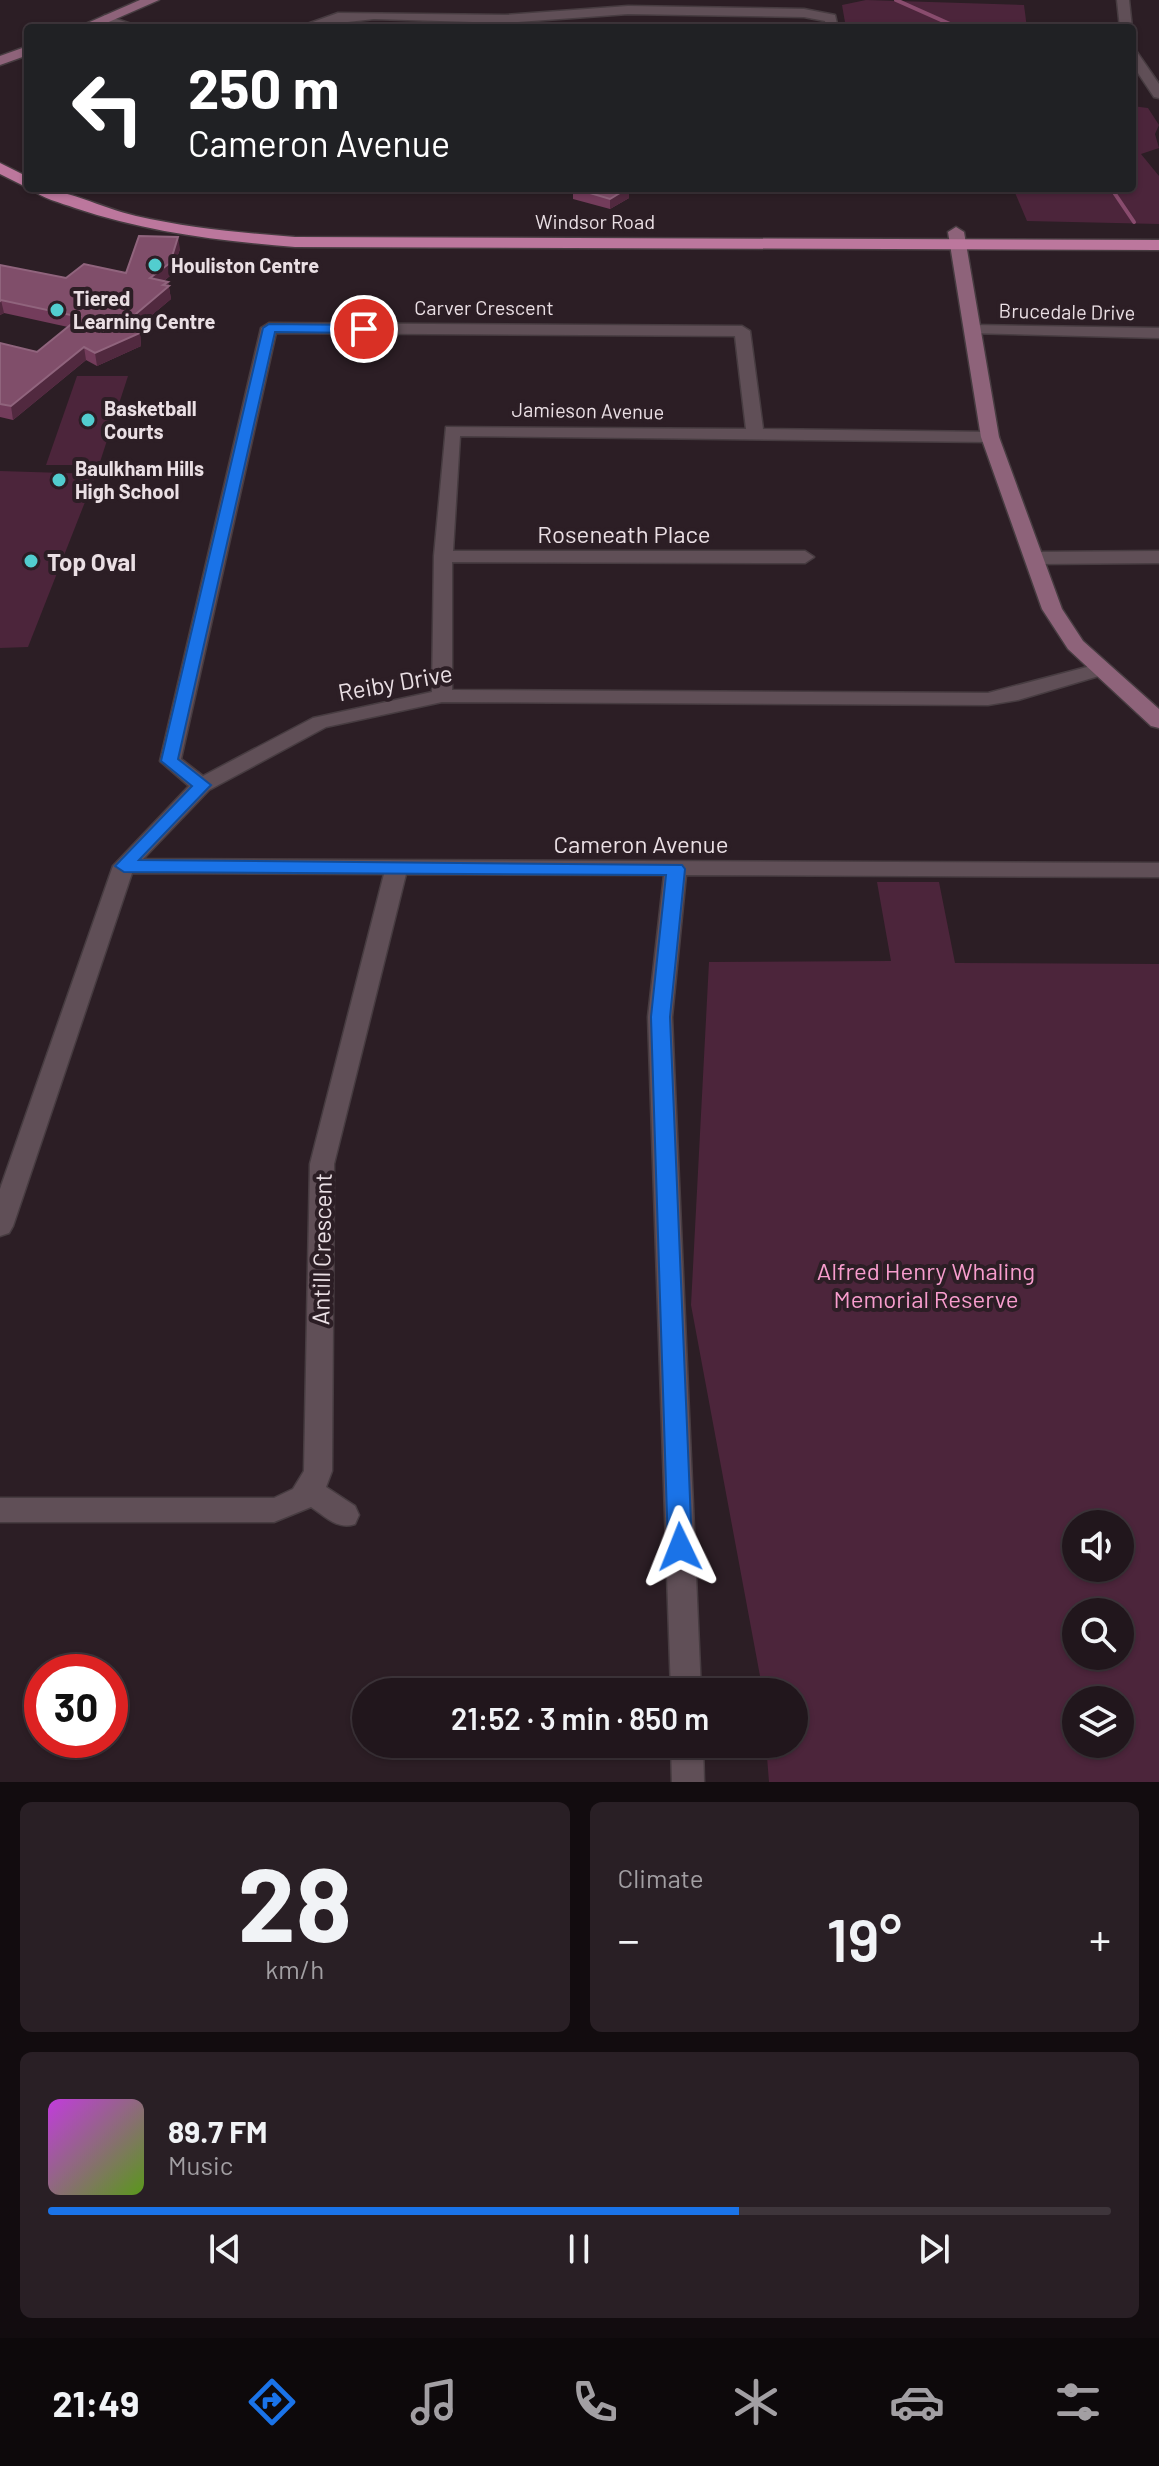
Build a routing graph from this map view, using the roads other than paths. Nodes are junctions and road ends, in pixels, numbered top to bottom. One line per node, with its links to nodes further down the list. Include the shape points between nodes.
1 (152, 0): 4 (street)
2 (1123, 0): 10 (street)
3 (668, 5): 5 (street); 9 (street, via 804,13 831,18)
4 (105, 19): 6 (street); 7 (street)
5 (504, 23): 8 (street, via 374,15)
6 (93, 24)
7 (119, 24)
8 (315, 24)
9 (832, 24)
10 (1126, 24)
11 (24, 52): 12 (street)
12 (0, 61)
13 (1136, 61): 15 (street)
14 (1159, 68): 15 (street)
15 (1142, 69): 16 (street)
16 (1159, 94)
17 (0, 151): 18 (main road)
18 (24, 163)
19 (0, 168): 20 (main road)
20 (24, 181)
21 (49, 192): 24 (main road, Windsor Road, via 112,216 226,237 281,241 399,245)
22 (88, 192): 24 (main road, Windsor Road, via 210,224 308,233)
23 (1159, 235): 24 (main road, Windsor Road)
24 (956, 237): 25 (main road, Windsor Road); 26 (street)
25 (1159, 245)
26 (974, 330): 27 (street, Brucedale Drive); 29 (street)
27 (1159, 333)
28 (755, 435): 29 (street, Jamieson Avenue); 30 (street, Jamieson Avenue, via 452,431); 37 (street, Carver Crescent, via 742,331 269,328 170,761)
29 (990, 437): 33 (street)
30 (443, 556): 31 (street, Roseneath Place); 35 (street, Jamieson Avenue)
31 (805, 557)
32 (1159, 557): 33 (street)
33 (1035, 558): 34 (street, via 1063,631)
34 (1102, 669): 35 (street, Reiby Drive, via 988,699); 36 (street)
35 (442, 696): 37 (street, Reiby Drive, via 320,722)
36 (1159, 721)
37 (202, 785): 38 (street, Reiby Drive)
38 (124, 866): 39 (street, Cameron Avenue); 42 (street, Reiby Drive)
39 (396, 869): 40 (street, Cameron Avenue); 43 (street, Antill Crescent, via 322,1164 318,1471)
40 (676, 869): 41 (street, Cameron Avenue); 46 (street, via 660,1017)
41 (1159, 870)
42 (0, 1226)
43 (310, 1491): 44 (street, via 294,1504 274,1510); 45 (street)
44 (0, 1510)
45 (345, 1515)
46 (685, 1678)
47 (687, 1758): 48 (street)
48 (688, 1782)

